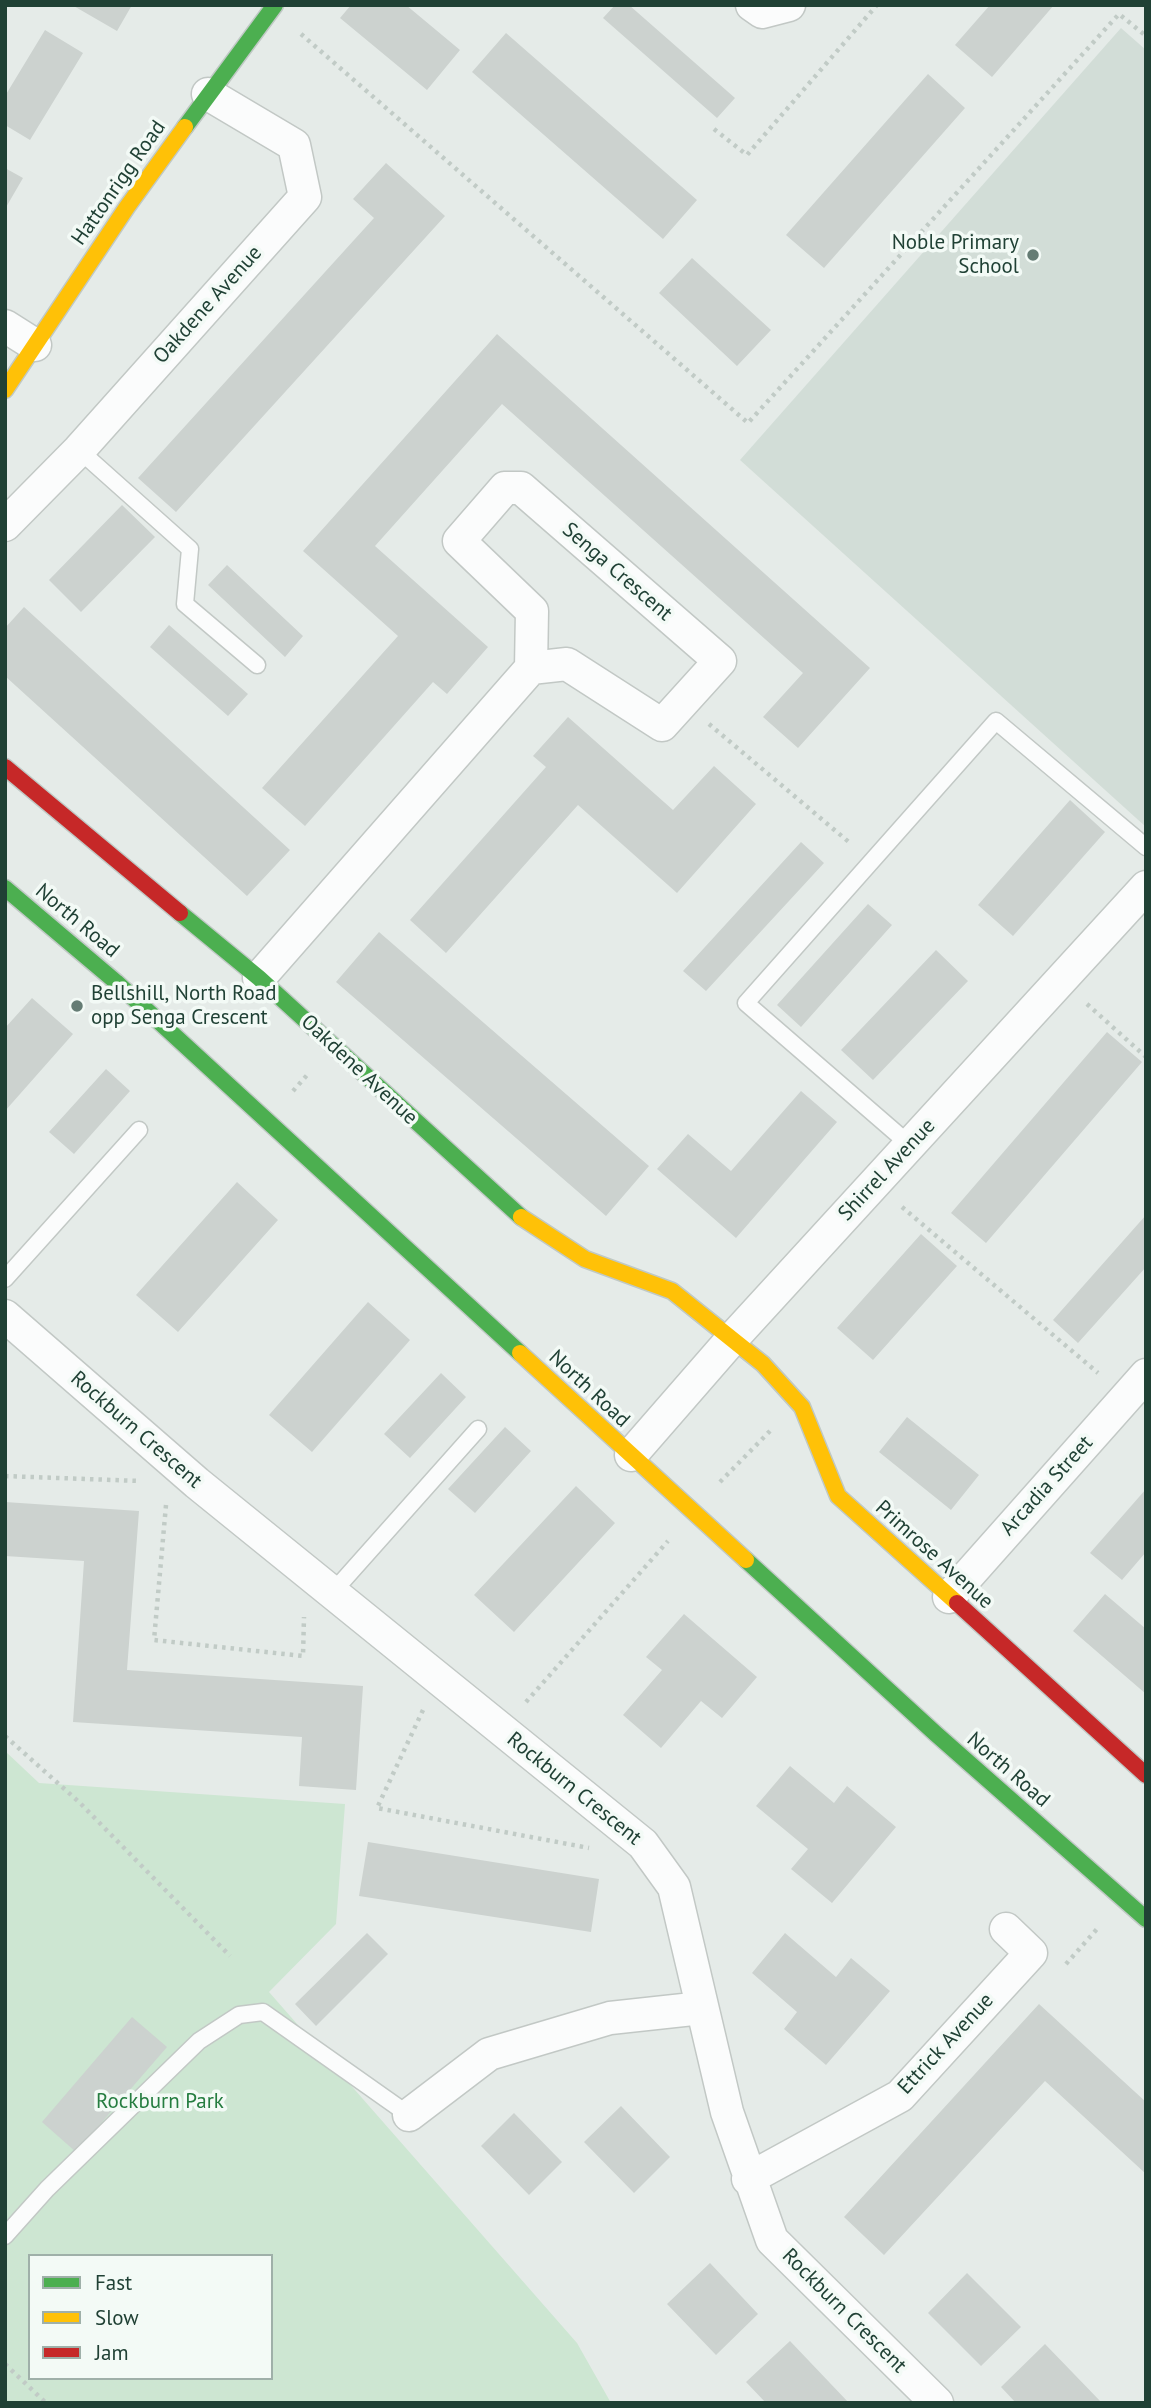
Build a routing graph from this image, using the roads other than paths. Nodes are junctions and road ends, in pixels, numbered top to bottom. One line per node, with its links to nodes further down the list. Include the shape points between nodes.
1 (752, 5): 2 (street, via 762,12)
2 (789, 5)
3 (273, 7): 4 (street, Hattonrigg Road)
4 (208, 94): 6 (street, Hattonrigg Road); 8 (street, Oakdene Avenue, via 294,145 305,197)
5 (5, 326): 6 (street)
6 (35, 345): 7 (street, Hattonrigg Road)
7 (5, 390)
8 (79, 450): 9 (street, Oakdene Avenue); 10 (lane, via 190,549 185,604)
9 (5, 525)
10 (257, 665)
11 (531, 668): 11 (street, Senga Crescent, via 567,664 662,725 720,661 521,488 505,488 459,541 532,611); 16 (street)
12 (5, 767): 16 (street, Oakdene Avenue)
13 (1146, 847): 18 (lane, via 996,721 746,1003)
14 (1146, 887): 18 (street, Shirrel Avenue)
15 (5, 888): 24 (street, North Road, via 116,982)
16 (259, 978): 21 (street, Oakdene Avenue, via 516,1214 585,1259 672,1291)
17 (139, 1130): 19 (lane)
18 (910, 1145): 21 (street, Shirrel Avenue)
19 (5, 1279)
20 (5, 1316): 25 (street, Rockburn Crescent, via 197,1483)
21 (732, 1339): 24 (street, Shirrel Avenue); 26 (street, Primrose Avenue, via 763,1364 802,1407 838,1496)
22 (1146, 1375): 26 (street, Arcadia Street)
23 (478, 1429): 25 (lane)
24 (631, 1455): 28 (street, North Road)
25 (332, 1592): 30 (street, Rockburn Crescent, via 643,1843 674,1887)
26 (949, 1597): 27 (street, Primrose Avenue)
27 (1146, 1775)
28 (1146, 1919)
29 (1006, 1929): 32 (street, Ettrick Avenue, via 1031,1953 900,2096)
30 (702, 2008): 31 (street, via 610,2018 489,2054); 32 (street, Rockburn Crescent)
31 (409, 2115): 33 (lane, via 263,2012 239,2015 199,2041)
32 (748, 2179): 34 (street, Rockburn Crescent, via 772,2240)
33 (5, 2236)
34 (937, 2403)

